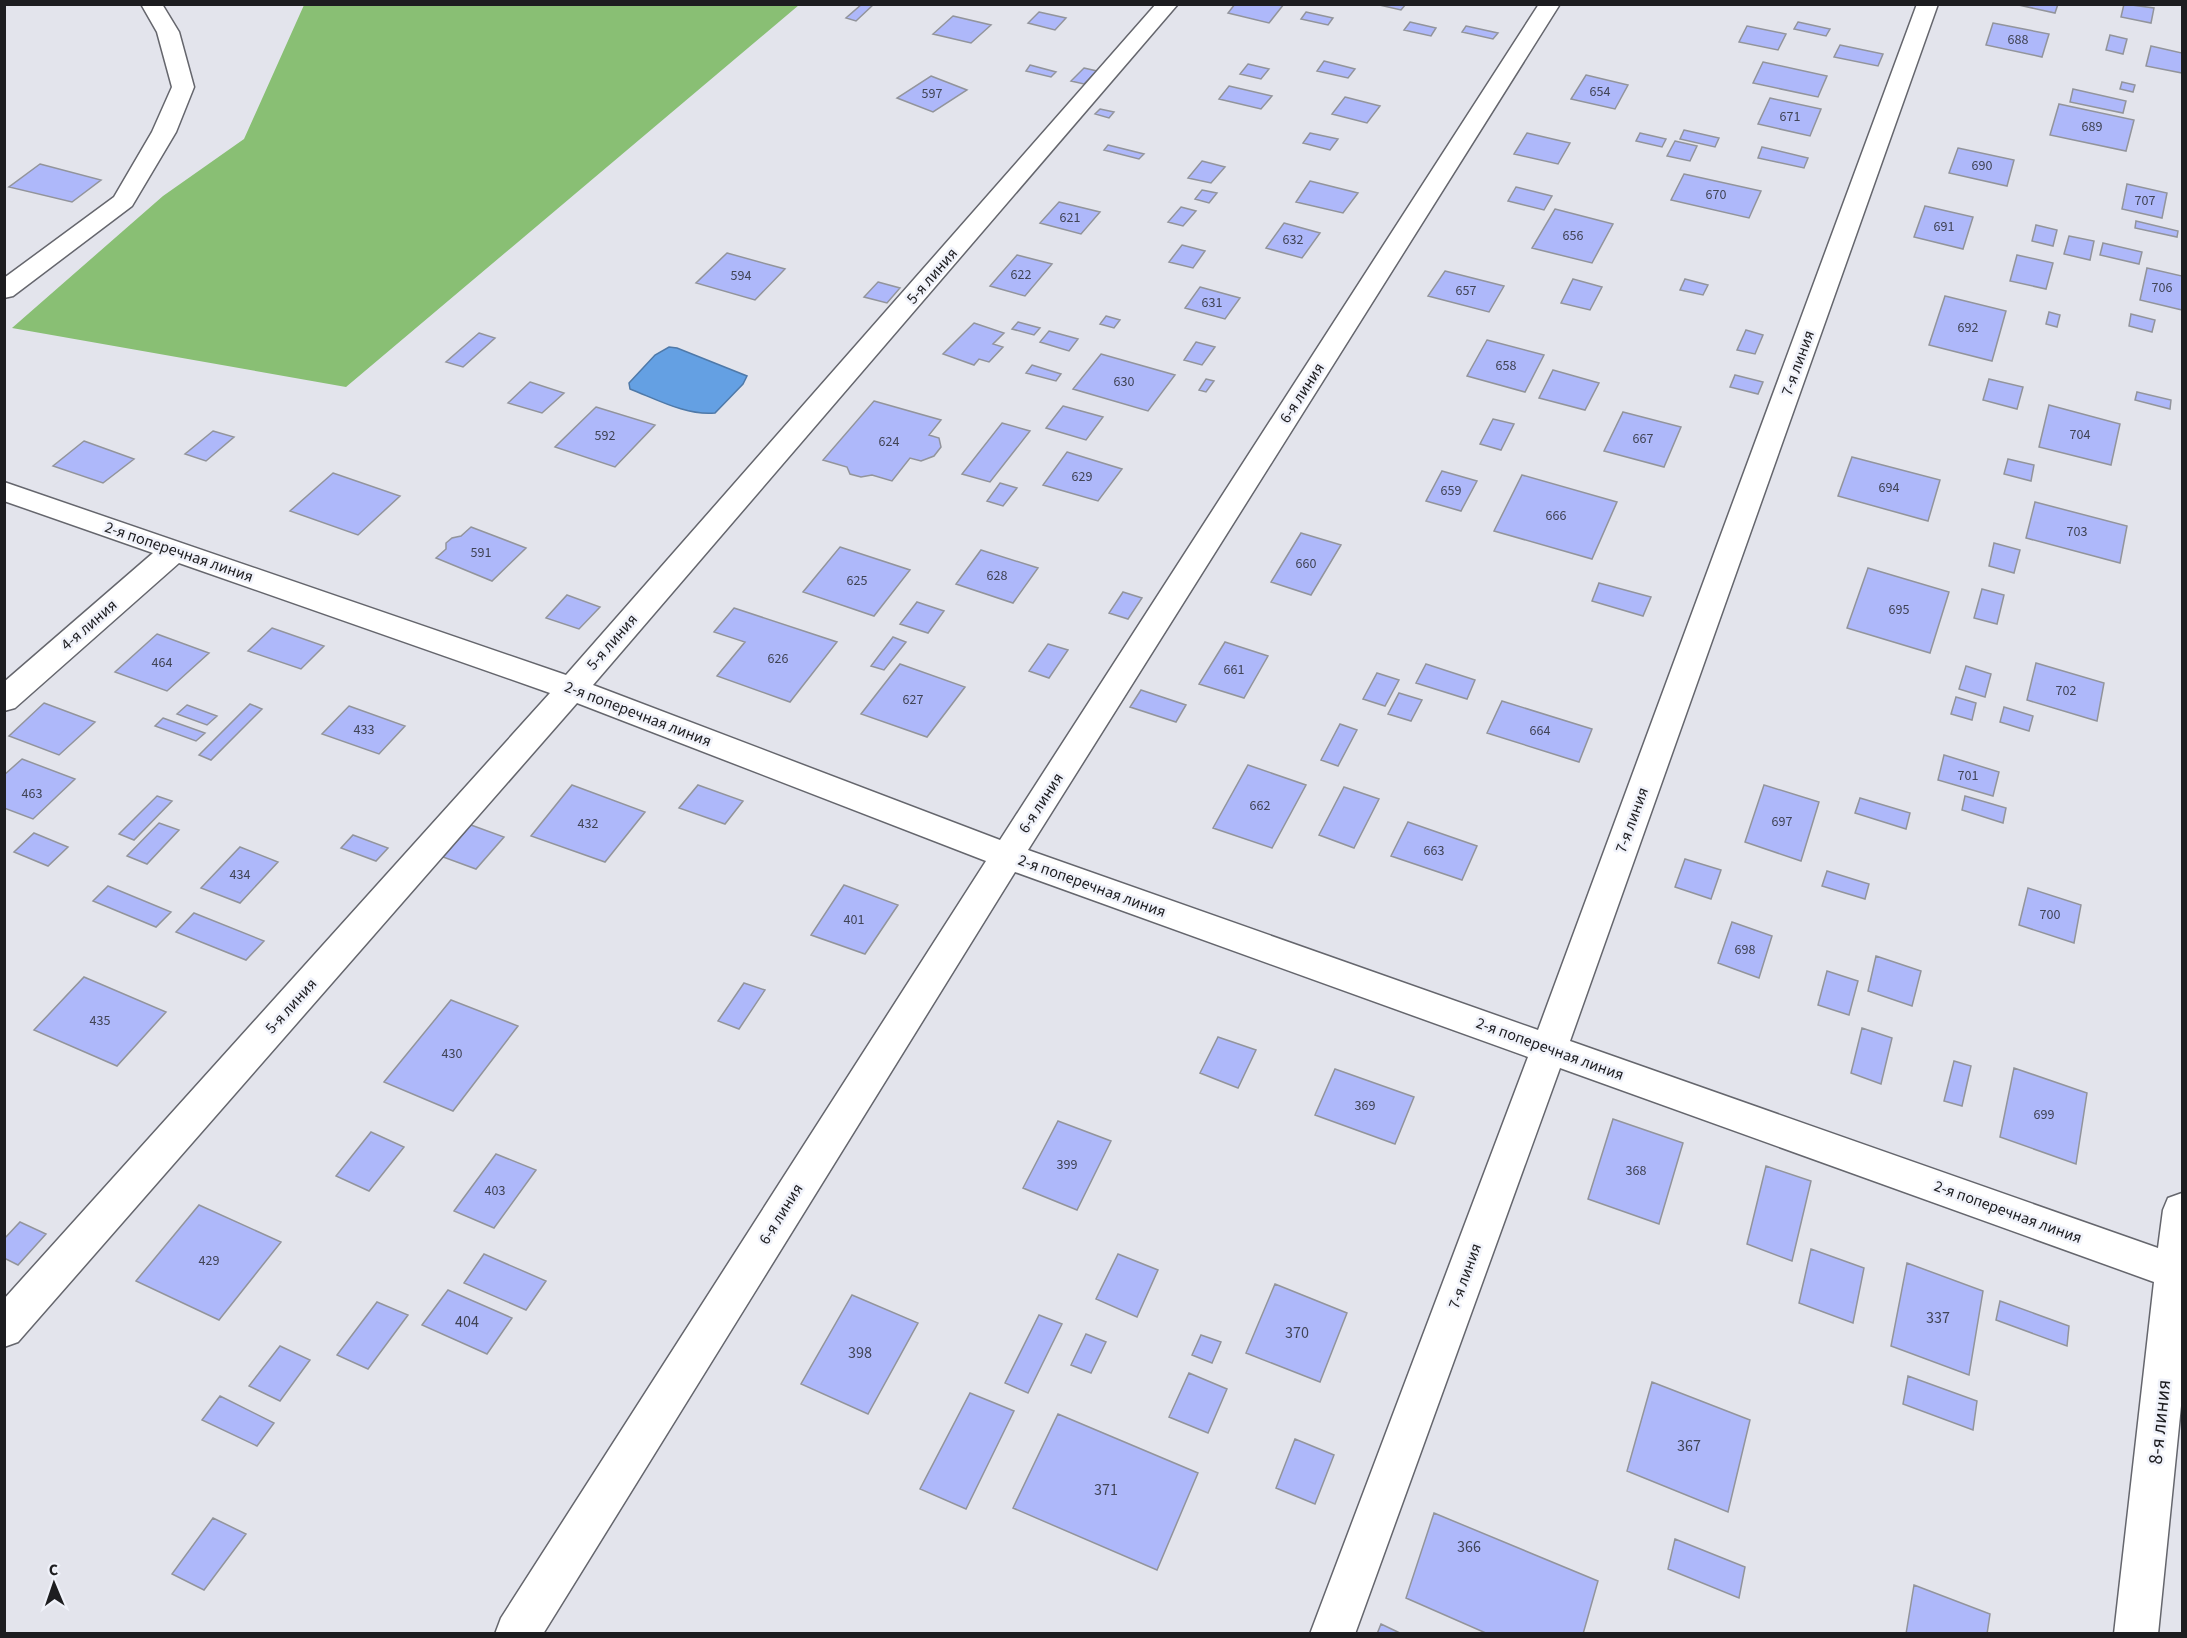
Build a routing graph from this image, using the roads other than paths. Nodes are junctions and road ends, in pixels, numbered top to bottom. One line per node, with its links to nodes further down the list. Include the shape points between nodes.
1 (151, 4): 5 (street, via 168,32 183,87 164,132 123,201)
2 (1168, 4): 8 (street, 5-я линия)
3 (1550, 4): 10 (street, 6-я линия)
4 (1928, 4): 11 (street, 7-я линия)
5 (4, 291)
6 (4, 491): 7 (street, 2-я поперечная линия)
7 (174, 550): 8 (street, 2-я поперечная линия); 9 (street, 4-я линия)
8 (572, 689): 10 (street, 2-я поперечная линия); 14 (street, 5-я линия)
9 (4, 700)
10 (1007, 856): 11 (street, 2-я поперечная линия); 15 (street, 6-я линия)
11 (1549, 1048): 13 (street, 2-я поперечная линия); 16 (street, 7-я линия)
12 (2182, 1210): 13 (street, 8-я линия)
13 (2179, 1273): 17 (street, 8-я линия)
14 (4, 1329)
15 (517, 1634)
16 (1332, 1634)
17 (2136, 1634)

